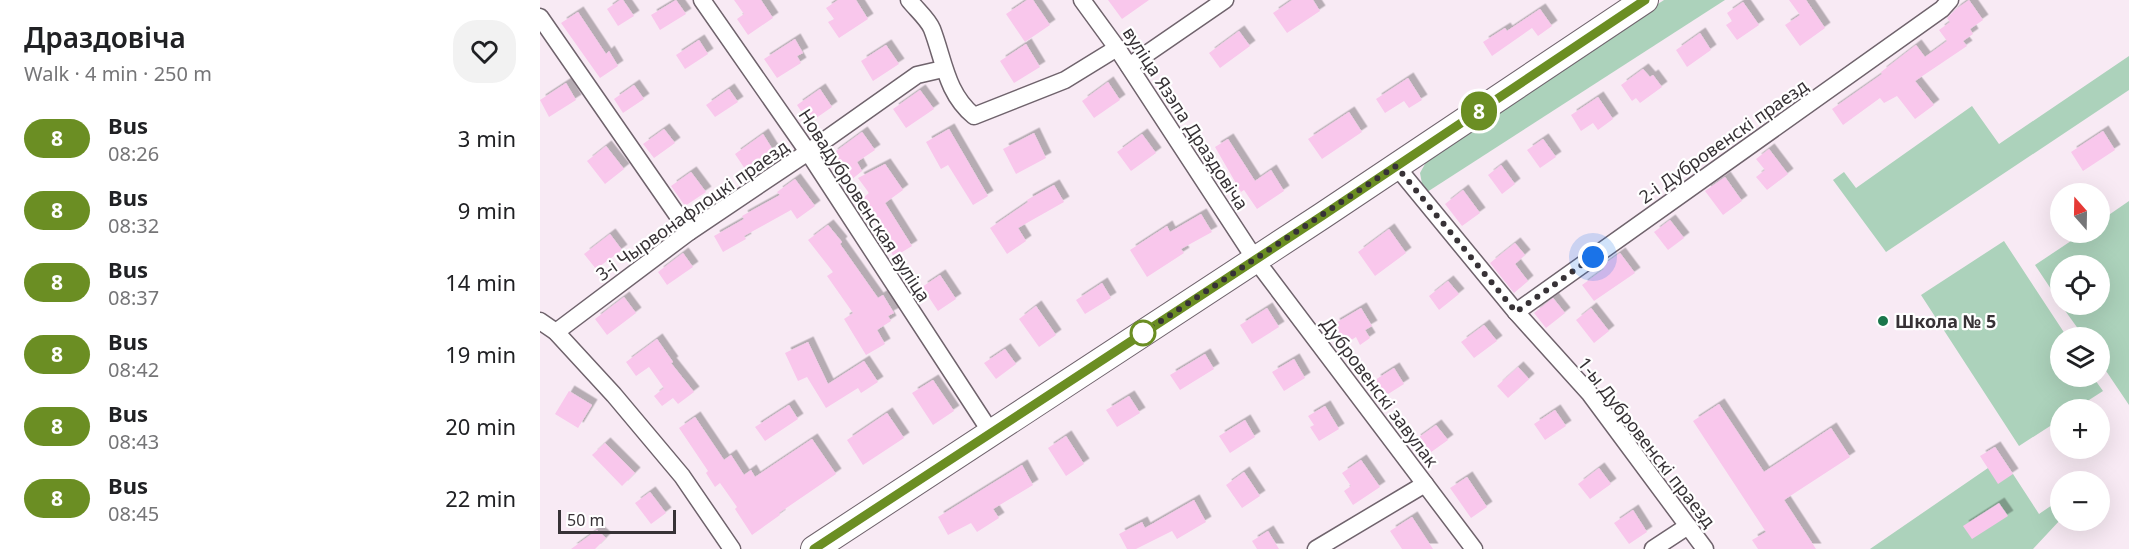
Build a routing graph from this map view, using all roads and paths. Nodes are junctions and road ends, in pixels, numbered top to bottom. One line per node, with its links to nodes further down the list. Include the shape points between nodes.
1 (702, 0): 11 (street, Новадубровенская вуліца)
2 (909, 0): 10 (street, via 931,27)
3 (1082, 0): 8 (street, вуліца Язэпа Драздовіча)
4 (1225, 0): 9 (street)
5 (1645, 0): 12 (main road)
6 (1950, 0): 15 (street, 2-і Дубровенскі праезд)
7 (540, 17): 13 (street)
8 (1117, 48): 9 (street, вуліца Язэпа Драздовіча); 10 (street, via 1065,80 974,116 963,107)
9 (1129, 66): 14 (street, вуліца Язэпа Драздовіча)
10 (943, 69): 11 (street, 3-і Чырвонафлоцкі праезд, via 916,75)
11 (808, 152): 13 (street, 3-і Чырвонафлоцкі праезд); 18 (street, Новадубровенская вуліца)
12 (1396, 166): 14 (main road); 15 (street, 1-ы Дубровенскі праезд)
13 (689, 232): 17 (street, 3-і Чырвонафлоцкі праезд)
14 (1255, 259): 18 (main road); 19 (street, Дубровенскі завулак)
15 (1516, 312): 20 (street, 1-ы Дубровенскі праезд, via 1590,394)
16 (540, 321): 17 (street)
17 (556, 332): 21 (street, via 682,476)
18 (992, 434): 22 (main road)
19 (1425, 484): 23 (street); 24 (street, Дубровенскі завулак)
20 (1688, 526): 25 (street); 26 (street, 1-ы Дубровенскі праезд)
21 (732, 549)
22 (814, 549)
23 (1316, 549)
24 (1474, 549)
25 (1653, 549)
26 (1705, 549)

